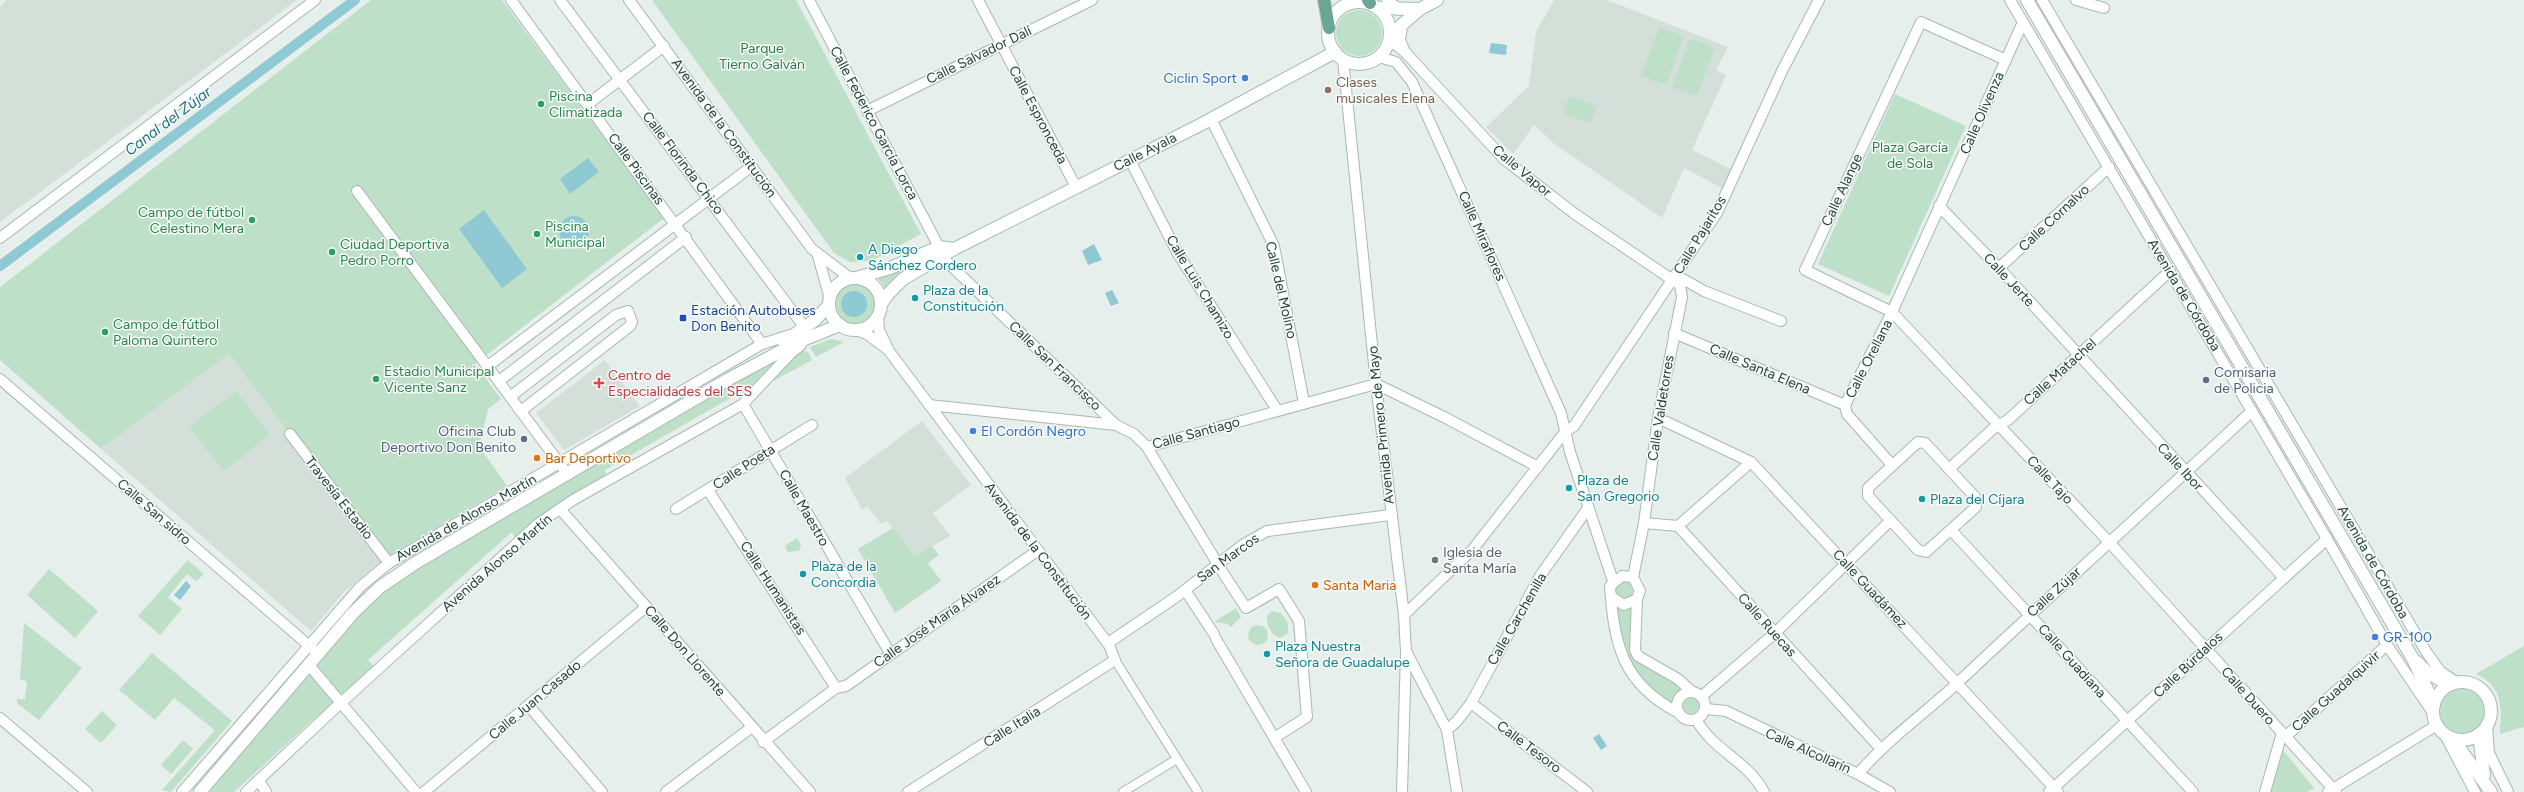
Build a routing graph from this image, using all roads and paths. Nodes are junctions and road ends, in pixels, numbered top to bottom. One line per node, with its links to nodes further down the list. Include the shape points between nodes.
1 (315, 0): 46 (street)
2 (560, 0): 31 (street, Calle Florinda Chico)
3 (629, 0): 25 (street, Avenida de la Constitución)
4 (809, 0): 35 (street, Calle Federico García Lorca)
5 (978, 0): 24 (street, Calle Espronceda)
6 (1324, 0): 22 (main road)
7 (1388, 0): 19 (street)
8 (1437, 0): 18 (main road)
9 (1819, 0): 52 (street, Calle Pajaritos, via 1782,71 1717,212)
10 (2010, 0): 20 (street, Avenida de Córdoba)
11 (2027, 0): 132 (main road, Avenida de Córdoba)
12 (2042, 0): 136 (street, Avenida de Córdoba, via 2427,653)
13 (2076, 0): 17 (street)
14 (1086, 1): 24 (street, Calle Salvador Dalí)
15 (516, 2): 34 (street, Calle Piscinas)
16 (1375, 4): 19 (main road); 22 (main road, via 1356,2 1344,6 1331,20); 23 (main road, via 1387,19)
17 (2104, 8)
18 (1420, 9): 19 (main road); 21 (main road)
19 (1400, 10)
20 (2023, 22): 30 (street, Calle Olivenza); 39 (street, Avenida de Córdoba)
21 (1402, 25): 23 (main road); 26 (street, via 1400,40)
22 (1329, 28): 29 (main road, via 1330,42)
23 (1390, 38): 26 (street, Calle Vapor); 27 (main road)
24 (1000, 44): 35 (street, Calle Salvador Dalí); 40 (street, Calle Espronceda)
25 (664, 46): 31 (street); 38 (street, Avenida de la Constitución)
26 (1404, 52): 32 (street, Calle Vapor)
27 (1379, 56): 29 (main road, via 1363,63); 33 (street, Calle Miraflores, via 1396,62 1407,73)
28 (1325, 59): 29 (main road, Calle Ayala); 29 (street, via 1338,63); 36 (main road, Calle Ayala)
29 (1340, 60): 70 (street, Avenida Primero de Mayo)
30 (2006, 60): 43 (street, Calle Olivenza); 57 (street, Calle Alange, via 1921,22 1805,270)
31 (621, 80): 34 (street); 42 (street, Calle Florinda Chico)
32 (1433, 83): 33 (street); 52 (street, Calle Vapor, via 1504,159 1575,214)
33 (1418, 94): 85 (street, Calle Miraflores, via 1561,413)
34 (588, 104): 44 (street, Calle Piscinas)
35 (867, 111): 47 (street, Calle Federico García Lorca)
36 (1211, 119): 37 (main road, Calle Ayala); 72 (street, Calle del Molino, via 1274,246)
37 (1130, 160): 40 (main road, Calle Ayala); 77 (street, Calle Luis Chamizo, via 1177,252)
38 (752, 166): 42 (street); 48 (street, Avenida de la Constitución)
39 (2109, 167): 49 (street, Calle Cornalvo); 50 (street, Avenida de Córdoba)
40 (1076, 187): 47 (main road, Calle Ayala, via 954,249)
41 (357, 191): 67 (street)
42 (710, 197): 44 (street); 63 (street, Calle Florinda Chico)
43 (1939, 206): 49 (street, Calle Jerte); 57 (street, Calle Olivenza)
44 (675, 222): 45 (street, Calle Piscinas); 67 (street)
45 (686, 237): 64 (street, Calle Piscinas); 69 (street)
46 (0, 238)
47 (941, 252): 51 (main road); 55 (main road, via 888,292); 83 (street, Calle San Francisco)
48 (818, 256): 51 (street); 54 (street)
49 (1999, 268): 66 (street, Calle Jerte)
50 (2170, 271): 66 (street, Calle Matachel); 79 (street, Avenida de Córdoba)
51 (853, 278): 54 (main road, via 837,286); 55 (main road, via 871,283 878,293)
52 (1675, 278): 53 (street, Calle Pajaritos); 56 (street, Calle Valdetorres, via 1682,292); 59 (street, Calle Vapor)
53 (1665, 292): 56 (street, via 1676,296); 85 (street, Calle Pajaritos, via 1574,426)
54 (829, 302): 60 (main road); 63 (main road, Avenida de Alonso Martín)
55 (881, 304): 58 (main road)
56 (1679, 310): 62 (street, Calle Valdetorres)
57 (1892, 312): 75 (street, Calle Orellana); 84 (street, Calle Tajo)
58 (878, 316): 61 (main road, via 872,324); 65 (street, Avenida de la Constitución, via 879,330)
59 (1781, 321)
60 (835, 326): 61 (main road); 63 (main road, Avenida de Alonso Martín); 73 (street, Avenida Alonso Martín, via 796,348)
61 (856, 330): 65 (street, Avenida de la Constitución, via 868,334)
62 (1674, 333): 75 (street, Calle Santa Elena); 80 (street, Calle Valdetorres)
63 (800, 334): 64 (street, Avenida de Alonso Martín); 97 (main road, Avenida de Alonso Martín, via 728,380)
64 (762, 344): 92 (street, Avenida de Alonso Martín)
65 (889, 351): 74 (street, Avenida de la Constitución)
66 (2078, 356): 84 (street, Calle Matachel); 96 (street, Calle Ibor)
67 (488, 366): 69 (street)
68 (0, 379): 126 (street, Calle San sidro)
69 (498, 381): 71 (street)
70 (1376, 384): 72 (street, Calle Santiago); 94 (street); 102 (street, Avenida Primero de Mayo)
71 (510, 397): 78 (street); 78 (street, via 616,315 628,311 632,322 630,326)
72 (1304, 403): 77 (street, Calle Santiago)
73 (743, 404): 89 (street, Calle Maestro); 100 (street, Avenida Alonso Martín)
74 (929, 405): 76 (street, Calle Santiago); 82 (street, Avenida de la Constitución)
75 (1845, 405): 93 (street, via 1847,414)
76 (948, 407): 82 (street); 83 (street, Calle Santiago)
77 (1277, 410): 87 (street, Calle Santiago)
78 (521, 411): 92 (street)
79 (2252, 411): 96 (street, Calle Zújar); 107 (street, Avenida de Córdoba)
80 (1658, 418): 91 (street, Calle Guadámez); 104 (street, Calle Valdetorres)
81 (812, 425): 89 (street, Calle Poeta)
82 (944, 425): 109 (street, Avenida de la Constitución)
83 (1116, 425): 87 (street, Calle Santiago, via 1134,434)
84 (2000, 425): 95 (street, Calle Matachel); 108 (street, Calle Tajo)
85 (1565, 432): 88 (street); 90 (street)
86 (290, 434): 110 (street, Travesía Estadio)
87 (1147, 447): 112 (street)
88 (1554, 447): 90 (street, via 1561,446); 94 (street)
89 (770, 450): 98 (street, Calle Poeta); 130 (street, Calle Maestro)
90 (1570, 452): 99 (street)
91 (1751, 462): 105 (street); 111 (street, Calle Guadámez)
92 (560, 463): 97 (street); 110 (street, Avenida de Alonso Martín)
93 (1892, 465): 95 (street, via 1918,442 1925,443); 103 (street, via 1868,488 1868,496)
94 (1538, 467): 120 (street, via 1473,548)
95 (1949, 469): 106 (street, via 1976,498 1976,507)
96 (2185, 472): 108 (street, Calle Zújar); 113 (street, Calle Ibor)
97 (567, 474): 131 (main road, Avenida de Alonso Martín, via 417,562 380,587)
98 (708, 490): 101 (street, Calle Poeta); 137 (street, Calle Humanistas)
99 (1588, 508): 115 (street); 141 (street, Calle Carchenilla, via 1540,576)
100 (560, 509): 121 (street, Calle Don Llorente); 140 (street, Avenida Alonso Martín, via 538,524)
101 (676, 509)
102 (1390, 515): 112 (street, San Marcos, via 1267,530); 119 (street, Avenida Primero de Mayo)
103 (1890, 521): 106 (street, via 1918,550 1926,552); 111 (street)
104 (1644, 523): 105 (street); 114 (street, Calle Valdetorres)
105 (1678, 526): 124 (street, Calle Ruecas)
106 (1951, 530): 122 (street, Calle Guadiana)
107 (2327, 539): 113 (street, Calle Búrdalos); 127 (street, Avenida de Córdoba)
108 (2109, 542): 122 (street, Calle Zújar); 128 (street, Calle Tajo)
109 (1037, 550): 125 (street, Avenida de la Constitución); 130 (street, Calle José María Álvarez)
110 (389, 563): 126 (street, Avenida de Alonso Martín, via 360,587)
111 (1845, 563): 124 (street); 135 (street, Calle Guadámez)
112 (1217, 564): 116 (street, San Marcos); 154 (street, via 1246,608 1279,589 1299,621 1307,717)
113 (2284, 578): 128 (street, Calle Búrdalos)
114 (1636, 581): 115 (street, via 1622,576); 118 (street, Calle Valdetorres, via 1640,591)
115 (1612, 584): 117 (street)
116 (1185, 590): 125 (street, San Marcos); 154 (street)
117 (1613, 598): 118 (street, via 1624,605); 144 (street, via 1615,630 1623,661 1658,702)
118 (1637, 599): 138 (street, Calle Valdetorres, via 1635,650 1643,660 1678,680)
119 (1402, 601): 120 (street); 123 (street, Avenida Primero de Mayo)
120 (1415, 604): 123 (street)
121 (646, 607): 142 (street, Calle Juan Casado); 149 (street, Calle Don Llorente)
122 (2030, 614): 135 (street, Calle Zújar); 147 (street, Calle Guadiana)
123 (1404, 615): 129 (street, Avenida Primero de Mayo)
124 (1775, 633): 139 (street); 156 (street, Calle Ruecas)
125 (1108, 643): 133 (street, Avenida de la Constitución)
126 (308, 645): 131 (street, Calle San sidro); 164 (street, Avenida de Alonso Martín)
127 (2387, 645): 143 (street, Avenida de Córdoba); 152 (street, Calle Guadalquivir)
128 (2206, 649): 147 (street, Calle Búrdalos); 152 (street, Calle Duero)
129 (1406, 652): 150 (street); 177 (street, Avenida Primero de Mayo)
130 (890, 653): 137 (street, Calle José María Álvarez, via 846,686)
131 (318, 654): 134 (main road, Avenida de Alonso Martín)
132 (2413, 659): 136 (main road, Avenida de Córdoba, via 2427,672); 143 (main road, Avenida de Córdoba)
133 (1115, 660): 157 (street, Avenida de la Constitución); 173 (street, Calle Italia)
134 (309, 665): 140 (street); 165 (main road, Avenida de Alonso Martín)
135 (1957, 683): 156 (street, Calle Zújar); 161 (street, Calle Guadámez)
136 (2452, 684): 143 (main road, via 2437,696); 151 (main road, via 2474,684 2487,696 2491,713)
137 (836, 688): 155 (street, Calle José María Álvarez)
138 (1691, 691): 139 (street); 144 (street, via 1679,698)
139 (1704, 702): 146 (street, via 1702,715); 158 (street, Calle Alcollarín)
140 (342, 703): 160 (street, Avenida Alonso Martín); 168 (street)
141 (1471, 703): 150 (street, Calle Carchenilla); 179 (street, Calle Tesoro)
142 (529, 706): 169 (street, Calle Juan Casado); 170 (street)
143 (2433, 708): 148 (main road)
144 (1679, 712): 146 (street, via 1688,720)
145 (0, 718): 163 (street)
146 (1696, 719): 180 (street, via 1709,738 1754,775)
147 (2127, 721): 161 (street, Calle Búrdalos); 182 (street, Calle Guadiana)
148 (2437, 725): 153 (main road); 162 (street)
149 (752, 727): 155 (street, Calle Don Llorente); 171 (street)
150 (1446, 730): 178 (street)
151 (2483, 730): 153 (main road, via 2467,740); 159 (main road); 186 (street, via 2489,753)
152 (2283, 735): 162 (street); 183 (street, Calle Duero)
153 (2449, 737): 159 (main road); 184 (street)
154 (1274, 738): 176 (street)
155 (763, 742): 172 (street, Calle Don Llorente)
156 (1880, 748): 158 (street, Calle Zújar)
157 (1177, 759): 174 (street); 175 (street, Avenida de la Constitución)
158 (1858, 774): 181 (street, Calle Alcollarín)
159 (2485, 780): 185 (main road)
160 (259, 781): 166 (street, Avenida Alonso Martín); 167 (street)
161 (2054, 790)
162 (2332, 791)
163 (86, 792)
164 (182, 792)
165 (200, 792)
166 (246, 792)
167 (266, 792)
168 (416, 792)
169 (424, 792)
170 (602, 792)
171 (666, 792)
172 (810, 792)
173 (908, 792)
174 (1123, 792)
175 (1198, 792)
176 (1306, 792)
177 (1402, 792)
178 (1457, 792)
179 (1587, 792)
180 (1764, 792)
181 (1890, 792)
182 (2193, 792)
183 (2265, 792)
184 (2474, 792)
185 (2491, 792)
186 (2508, 792)

